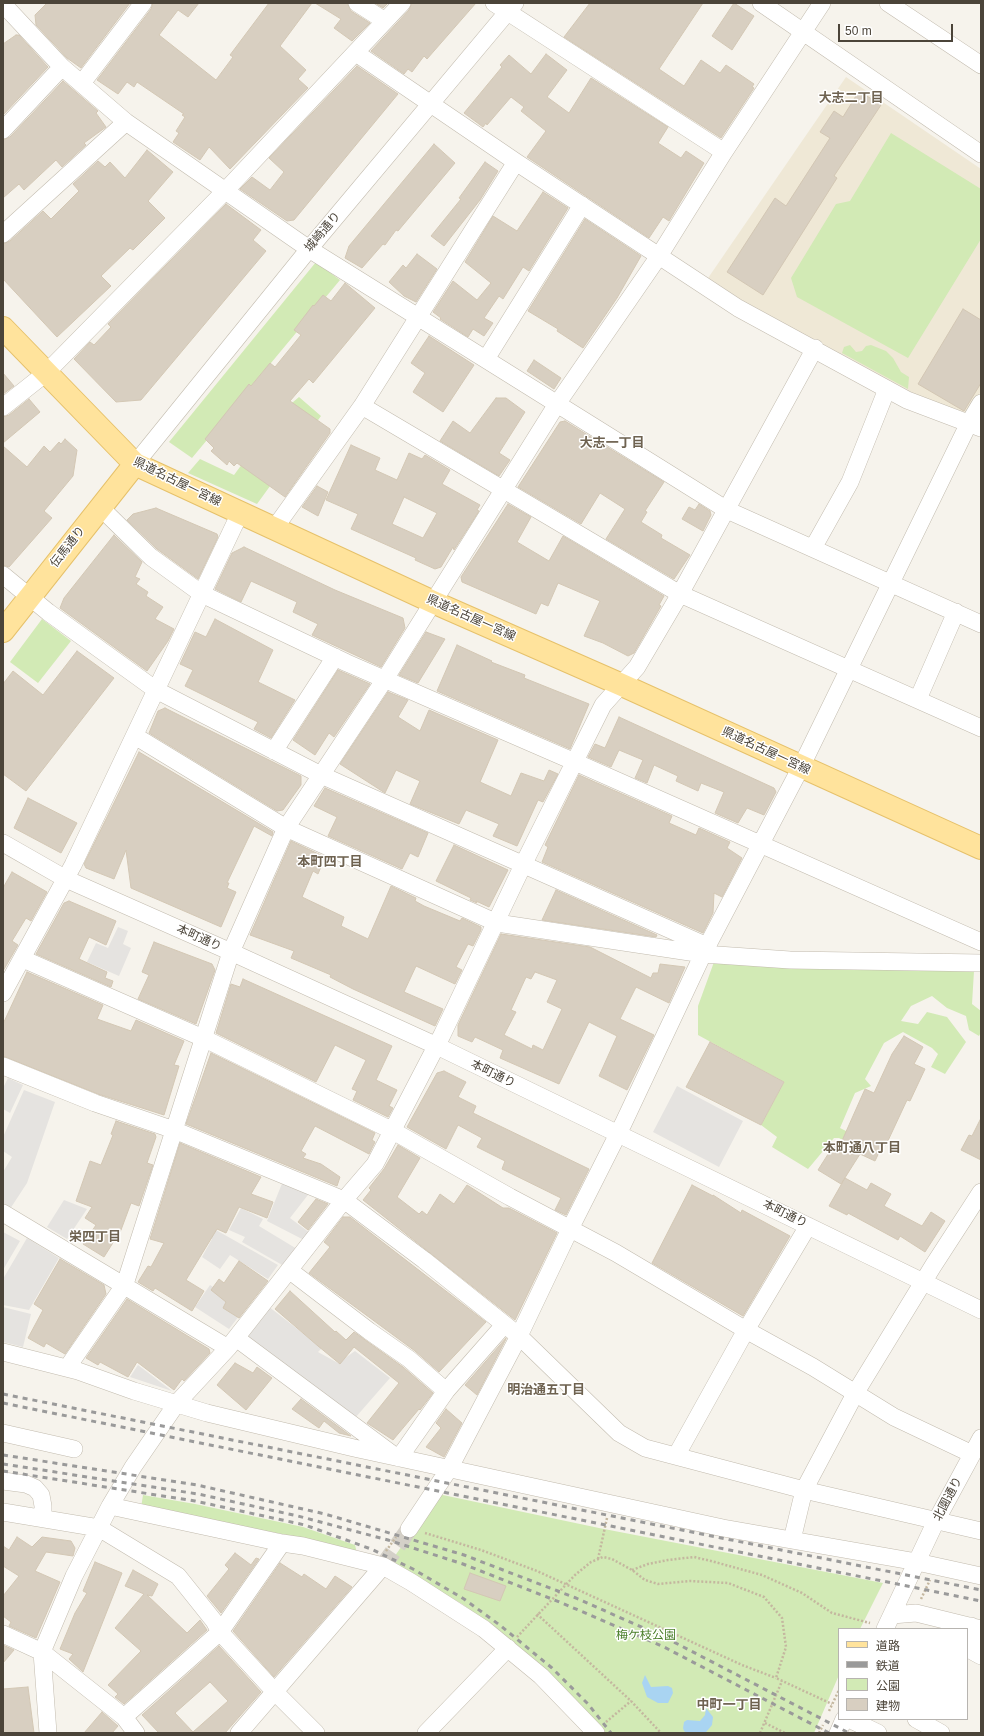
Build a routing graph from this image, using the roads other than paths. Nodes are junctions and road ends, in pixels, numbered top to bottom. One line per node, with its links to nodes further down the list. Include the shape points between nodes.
1 (143, 3): 14 (street)
2 (356, 3): 9 (street)
3 (402, 3): 9 (street)
4 (761, 3): 10 (street)
5 (822, 3): 10 (street)
6 (888, 3): 12 (street)
7 (505, 6): 15 (street, 城崎通り); 18 (street)
8 (10, 10): 13 (street)
9 (385, 21): 11 (street)
10 (804, 32): 18 (street); 19 (street)
11 (356, 52): 15 (street); 21 (street)
12 (981, 65)
13 (62, 67): 14 (street); 17 (street)
14 (82, 83): 16 (street)
15 (431, 102): 20 (street); 24 (street, 城崎通り)
16 (126, 122): 21 (street); 23 (street)
17 (3, 130)
18 (724, 152): 25 (street)
19 (981, 154)
20 (516, 162): 22 (street); 26 (street)
21 (226, 190): 24 (street); 30 (street)
22 (582, 206): 25 (street); 29 (street)
23 (3, 234)
24 (309, 249): 26 (street); 37 (street, 城崎通り)
25 (659, 256): 28 (street, via 738,308); 33 (street)
26 (419, 318): 29 (street); 34 (street)
27 (3, 328): 30 (main road, 県道名古屋一宮線)
28 (815, 348): 31 (street); 40 (street)
29 (486, 359): 33 (street)
30 (46, 373): 35 (street); 37 (main road, 県道名古屋一宮線)
31 (887, 389): 36 (street, via 907,400); 43 (street, via 850,482)
32 (981, 403): 36 (street)
33 (558, 404): 38 (street); 40 (street)
34 (362, 406): 38 (street); 42 (street)
35 (3, 407)
36 (975, 425): 45 (street)
37 (135, 464): 39 (main road, 伝馬通り); 41 (main road, 県道名古屋一宮線)
38 (503, 489): 47 (street); 49 (street)
39 (100, 507): 46 (street, via 151,557); 48 (main road, 伝馬通り)
40 (727, 510): 43 (street); 47 (street)
41 (240, 512): 42 (main road, 県道名古屋一宮線); 46 (street)
42 (274, 529): 49 (main road, 県道名古屋一宮線)
43 (813, 548): 45 (street)
44 (3, 575): 48 (street)
45 (891, 583): 50 (street); 54 (street)
46 (202, 594): 53 (street); 57 (street)
47 (680, 594): 54 (street); 56 (street, via 638,667)
48 (29, 597): 52 (main road, 伝馬通り); 57 (street)
49 (433, 602): 55 (street); 56 (main road, 県道名古屋一宮線)
50 (956, 612): 51 (street); 58 (street)
51 (981, 624)
52 (3, 631)
53 (335, 658): 55 (street); 61 (street)
54 (848, 668): 58 (street); 63 (street)
55 (385, 679): 62 (street); 64 (street)
56 (622, 685): 62 (street, via 603,705); 63 (main road, 県道名古屋一宮線)
57 (156, 690): 60 (street); 61 (street)
58 (918, 699): 59 (street)
59 (981, 728)
60 (135, 736): 65 (street); 70 (street)
61 (274, 751): 64 (street)
62 (575, 762): 67 (street); 69 (street)
63 (800, 767): 67 (street); 68 (main road, 県道名古屋一宮線)
64 (321, 775): 65 (street); 69 (street)
65 (286, 828): 71 (street); 74 (street)
66 (3, 842): 70 (street, 本町通り)
67 (760, 843): 72 (street); 73 (street)
68 (981, 848)
69 (523, 865): 71 (street); 73 (street)
70 (66, 879): 74 (street, 本町通り); 75 (street)
71 (497, 923): 73 (street); 79 (street)
72 (980, 940): 76 (street)
73 (705, 950): 76 (street, via 790,960); 83 (street)
74 (231, 952): 78 (street); 79 (street, 本町通り)
75 (23, 959): 77 (street); 78 (street)
76 (977, 963)
77 (3, 994)
78 (203, 1038): 81 (street); 82 (street)
79 (437, 1046): 82 (street); 83 (street, 本町通り)
80 (3, 1066): 81 (street, via 95,1103)
81 (174, 1130): 85 (street); 91 (street)
82 (393, 1131): 85 (street, via 375,1164); 88 (street)
83 (618, 1134): 87 (street, 本町通り); 88 (street)
84 (981, 1192): 90 (street)
85 (344, 1200): 89 (street); 93 (street)
86 (3, 1213): 91 (street)
87 (808, 1226): 90 (street, 本町通り); 94 (street)
88 (570, 1229): 94 (street, via 616,1253); 95 (street)
89 (289, 1270): 96 (street); 99 (street, via 409,1359)
90 (924, 1281): 92 (street, 本町通り); 100 (street)
91 (125, 1284): 96 (street); 98 (street)
92 (981, 1310)
93 (504, 1325): 95 (street); 99 (street)
94 (746, 1330): 100 (street); 106 (street)
95 (519, 1336): 106 (street, via 619,1433 645,1448); 108 (street)
96 (232, 1343): 101 (street); 107 (street)
97 (3, 1352): 98 (street)
98 (67, 1368): 101 (street)
99 (446, 1391): 107 (street)
100 (856, 1392): 105 (street, via 894,1417); 110 (street)
101 (177, 1403): 107 (street, via 273,1430); 111 (street)
102 (3, 1433): 104 (street)
103 (981, 1438): 105 (street, 北園通り)
104 (74, 1449)
105 (972, 1454): 114 (street, 北園通り)
106 (676, 1456): 110 (street)
107 (398, 1458): 108 (street)
108 (449, 1469): 116 (street); 118 (street, via 723,1528)
109 (4, 1481): 113 (street, via 35,1488 41,1495)
110 (804, 1490): 114 (street); 118 (street)
111 (110, 1506): 115 (street); 119 (street)
112 (3, 1512): 113 (street)
113 (43, 1518): 115 (street)
114 (936, 1521): 117 (street); 120 (street, 北園通り)
115 (99, 1528): 125 (street, via 178,1576); 128 (street, via 74,1576)
116 (409, 1529)
117 (981, 1531)
118 (792, 1540): 120 (street)
119 (282, 1543): 121 (street); 125 (street)
120 (917, 1562): 122 (street); 123 (street, 北園通り)
121 (383, 1566): 127 (street, via 477,1625); 130 (street)
122 (981, 1576)
123 (882, 1622): 124 (street, via 916,1613)
124 (976, 1628): 129 (street, via 972,1651)
125 (220, 1632): 130 (street); 131 (street)
126 (3, 1634): 128 (street)
127 (508, 1648): 135 (street, via 541,1676); 140 (street)
128 (42, 1652): 131 (street); 136 (street)
129 (981, 1656)
130 (275, 1692): 138 (street); 139 (street)
131 (124, 1717): 137 (street)
132 (844, 1720): 141 (street)
133 (851, 1720): 142 (street)
134 (918, 1720): 143 (street)
135 (595, 1732)
136 (48, 1733)
137 (136, 1733)
138 (239, 1733)
139 (316, 1733)
140 (426, 1733)
141 (838, 1733)
142 (878, 1733)
143 (941, 1733)

